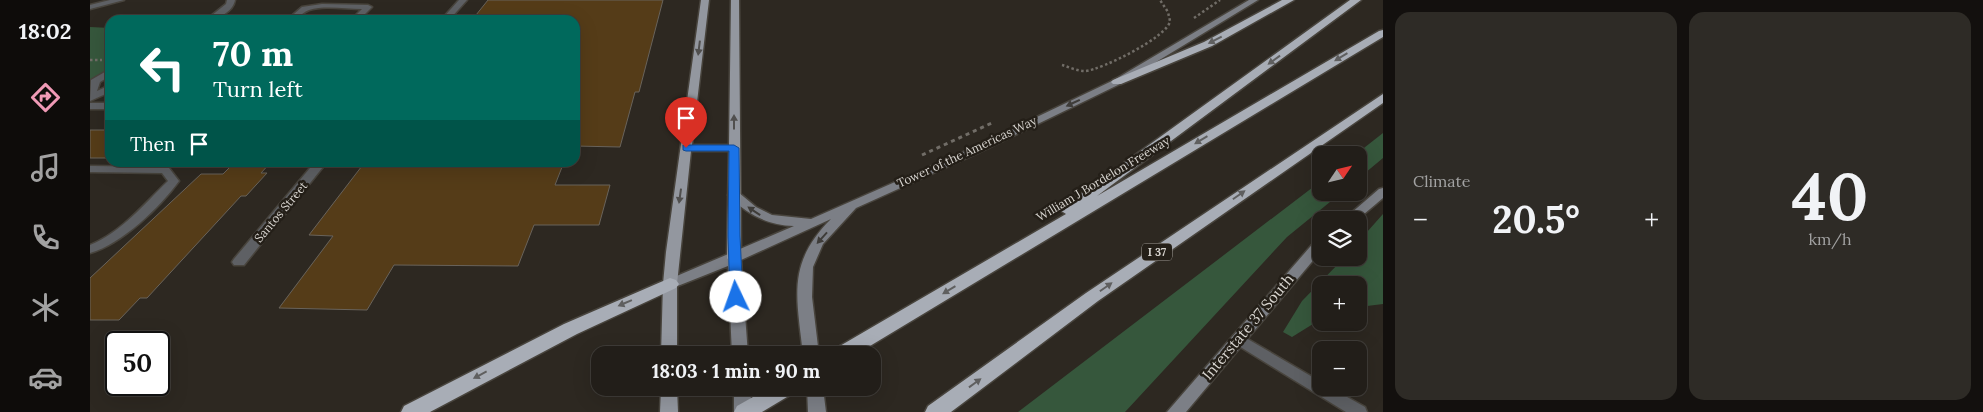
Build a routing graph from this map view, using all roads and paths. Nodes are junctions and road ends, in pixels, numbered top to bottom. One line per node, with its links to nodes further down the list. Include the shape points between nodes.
1 (120, 0): 11 (street)
2 (231, 0): 12 (street, via 230,5)
3 (463, 0): 15 (street)
4 (704, 0): 27 (main road, one-way to 27)
5 (734, 0): 28 (main road, one-way to 5)
6 (1160, 0): 18 (path, via 1169,14 1169,27 1146,45 1086,71)
7 (1220, 0): 16 (path)
8 (1254, 0): 20 (main road, Tower of the Americas Way)
9 (1289, 0): 20 (highway, one-way to 20, via 1208,44)
10 (1356, 0): 41 (highway, one-way to 41)
11 (90, 7)
12 (217, 15)
13 (297, 15): 14 (lane, via 313,8 368,7)
14 (360, 15)
15 (450, 15)
16 (1188, 23)
17 (1383, 33): 41 (highway, William J Bordelon Freeway, one-way to 41)
18 (1062, 65)
19 (105, 75): 22 (street, via 96,80)
20 (1117, 82): 34 (main road, Tower of the Americas Way, one-way to 34)
21 (105, 90): 22 (street)
22 (90, 97)
23 (1383, 98): 56 (highway, I 37, one-way to 23, via 1092,297)
24 (90, 106): 25 (lane)
25 (105, 106)
26 (997, 121): 29 (path)
27 (686, 148): 28 (main road); 42 (main road, one-way to 42)
28 (734, 148): 33 (main road)
29 (917, 157)
30 (318, 167): 40 (street, Santos Street)
31 (93, 171): 37 (lane, via 165,170 174,181 118,235)
32 (1383, 192): 35 (main road)
33 (734, 195): 36 (main road, one-way to 33, via 768,219 753,212); 39 (main road)
34 (856, 203): 36 (main road, Tower of the Americas Way); 46 (main road, one-way to 46, via 817,242 810,258 805,274 805,293)
35 (1360, 211)
36 (813, 222): 39 (main road, Tower of the Americas Way)
37 (90, 249)
38 (1312, 253): 43 (main road, Interstate 37 South)
39 (734, 258): 42 (main road, Tower of the Americas Way); 45 (main road)
40 (240, 262)
41 (991, 265): 47 (highway, William J Bordelon Freeway, one-way to 47)
42 (670, 284): 44 (main road); 52 (highway, one-way to 52, via 552,337)
43 (1238, 339): 57 (main road, Interstate 37 South); 58 (lane)
44 (669, 346)
45 (739, 346)
46 (810, 346)
47 (855, 346)
48 (669, 396): 53 (main road)
49 (743, 396): 54 (main road)
50 (771, 396): 54 (highway)
51 (816, 396): 55 (main road)
52 (411, 412)
53 (669, 412)
54 (744, 412)
55 (817, 412)
56 (935, 412)
57 (1176, 412)
58 (1359, 412)

